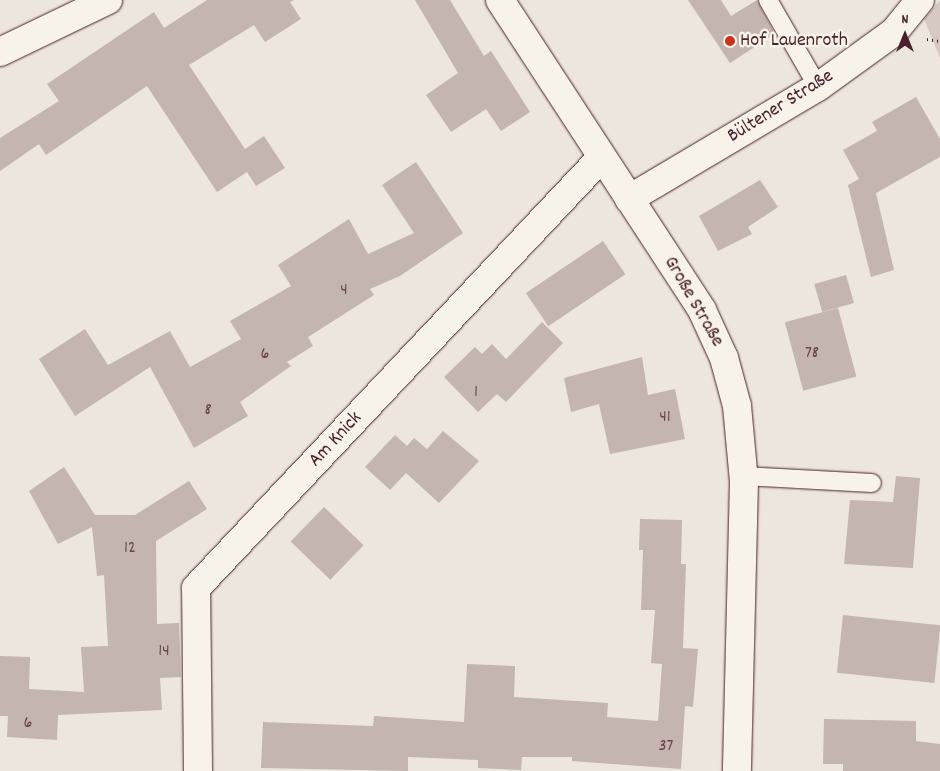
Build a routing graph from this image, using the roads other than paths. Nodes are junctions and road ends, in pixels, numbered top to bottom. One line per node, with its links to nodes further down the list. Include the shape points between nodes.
1 (108, 0): 5 (street)
2 (500, 0): 7 (street, Große Straße)
3 (768, 0): 6 (lane)
4 (920, 0): 6 (street, Bültener Straße, via 894,32)
5 (0, 52)
6 (818, 86): 8 (street, Bültener Straße)
7 (601, 158): 8 (street, Große Straße); 11 (street, Am Knick, via 196,588)
8 (629, 199): 9 (street, Große Straße, via 702,310 724,358 737,406)
9 (744, 476): 10 (lane); 12 (street, Große Straße)
10 (872, 483)
11 (198, 771)
12 (737, 771)

